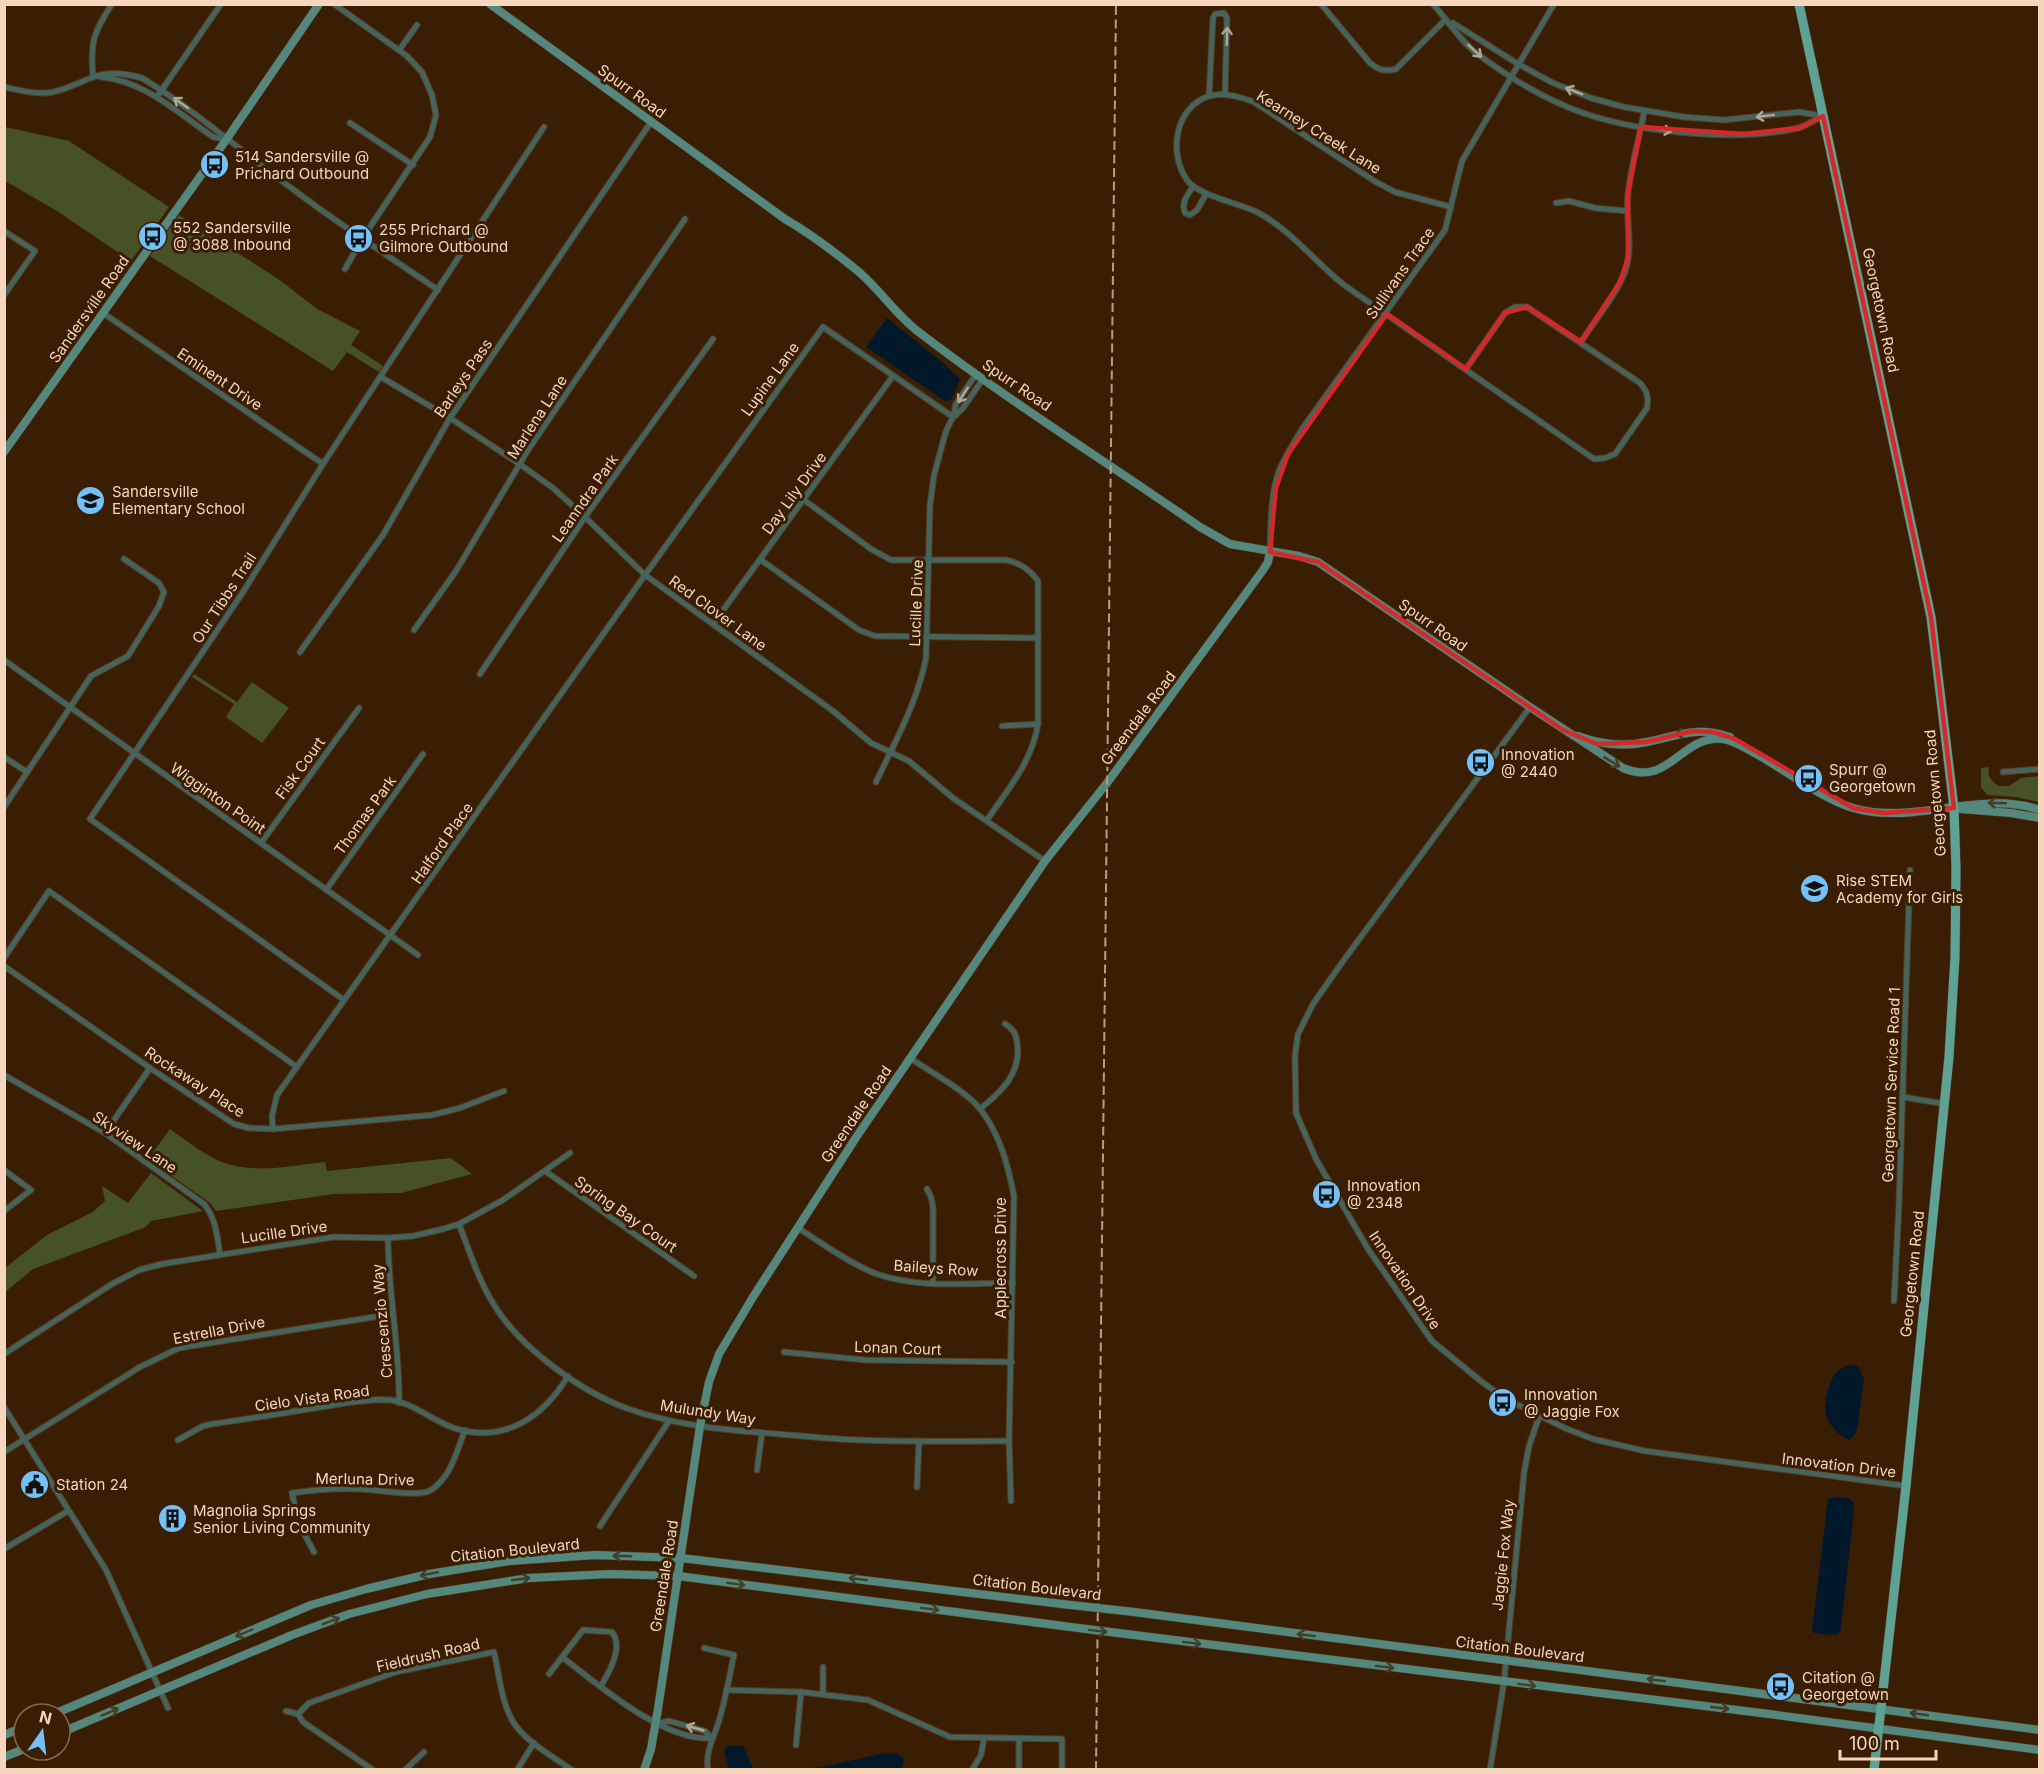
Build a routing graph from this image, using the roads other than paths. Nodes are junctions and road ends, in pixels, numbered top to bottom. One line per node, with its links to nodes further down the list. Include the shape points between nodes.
1 (112, 4): 14 (street, via 98,26 92,46)
2 (221, 4): 17 (street)
3 (319, 4): 29 (main road, Sandersville Road)
4 (334, 4): 12 (street)
5 (490, 4): 24 (main road, Spurr Road)
6 (1321, 4): 10 (street, via 1378,70 1396,69)
7 (1433, 4): 10 (street)
8 (1554, 4): 13 (street, Sullivans Trace)
9 (1799, 4): 22 (main road, Georgetown Road)
10 (1446, 19): 13 (street); 15 (street, one-way to 15, via 1476,53)
11 (417, 25): 12 (street)
12 (400, 49): 30 (street, via 422,72 436,115 430,137)
13 (1518, 64): 15 (street, Sullivans Trace); 21 (street, one-way to 13, via 1591,98)
14 (93, 77): 16 (street, via 48,93); 17 (street, via 129,74); 20 (street, via 127,82)
15 (1510, 77): 27 (street, via 1587,114); 34 (street, Sullivans Trace, via 1462,161)
16 (4, 87)
17 (162, 90): 20 (street); 29 (street, one-way to 17, via 213,126)
18 (1225, 94): 19 (street, Kearney Creek Lane); 19 (street, one-way to 19, via 1227,18 1220,12 1213,18); 34 (street, Kearney Creek Lane, via 1254,102 1395,192)
19 (1209, 96): 31 (street, via 1192,106 1178,127 1179,168)
20 (157, 97): 29 (street, via 213,137)
21 (1644, 112): 23 (street); 27 (street)
22 (1823, 116): 23 (street, one-way to 23, via 1799,112); 28 (street, via 1800,128); 85 (main road, Georgetown Road, via 1931,617)
23 (1728, 120): 28 (street)
24 (651, 122): 49 (main road, Spurr Road, via 859,272 903,320); 51 (street, Barleys Pass)
25 (350, 123): 30 (street)
26 (544, 127): 40 (street, Our Tibbs Trail)
27 (1641, 127): 28 (street, one-way to 28); 35 (street)
28 (1729, 134)
29 (226, 140): 38 (street); 42 (main road, Sandersville Road)
30 (413, 165): 38 (street)
31 (1193, 187): 32 (street); 32 (street, via 1184,200 1185,213 1190,215 1197,210)
32 (1206, 194): 43 (street, via 1278,225 1327,271)
33 (1556, 203): 35 (street, via 1569,201)
34 (1451, 207): 43 (street, Sullivans Trace, via 1445,230)
35 (1627, 211): 45 (street, via 1626,270)
36 (685, 219): 54 (street, Marlena Lane)
37 (4, 231): 41 (street, via 35,251)
38 (363, 239): 39 (street); 40 (street)
39 (345, 269)
40 (438, 290): 48 (street, Our Tibbs Trail)
41 (4, 295)
42 (103, 314): 52 (main road, Sandersville Road); 53 (street, Eminent Drive)
43 (1387, 314): 46 (street); 57 (street, Sullivans Trace, via 1288,453 1275,488)
44 (712, 339): 56 (street, Leanndra Park)
45 (1581, 342): 46 (street, via 1520,305 1505,313); 46 (street, via 1640,382 1649,399 1647,408 1615,454 1605,458 1594,459)
46 (1466, 369)
47 (893, 376): 50 (street, Lupine Lane); 55 (street, Day Lily Drive); 61 (street, Lupine Lane, via 823,327)
48 (381, 377): 51 (street, Red Clover Lane); 53 (street, Our Tibbs Trail)
49 (980, 377): 50 (street, Lucille Drive, via 957,404); 57 (main road, Spurr Road, via 1215,536 1230,544)
50 (953, 417): 59 (street, Lucille Drive, via 934,476)
51 (450, 418): 54 (street, Red Clover Lane); 66 (street, Barleys Pass, via 383,536)
52 (4, 452)
53 (323, 464): 76 (street, Our Tibbs Trail, via 243,592)
54 (521, 465): 56 (street, Red Clover Lane); 63 (street, Marlena Lane, via 456,571)
55 (804, 500): 59 (street, via 891,560); 60 (street, Day Lily Drive)
56 (585, 517): 61 (street, Red Clover Lane); 68 (street, Leanndra Park)
57 (1270, 552): 70 (main road, Spurr Road, via 1318,562); 90 (main road, Greendale Road, via 1263,570 1194,666)
58 (124, 559): 69 (street, via 159,583 164,592 159,606 128,656 91,676)
59 (929, 559): 64 (street, Lucille Drive); 65 (street, via 1006,560 1030,570 1038,581)
60 (760, 560): 62 (street, Day Lily Drive); 64 (street, via 859,630 875,636)
61 (645, 575): 62 (street, Red Clover Lane); 93 (street, Halford Place)
62 (713, 624): 75 (street, Red Clover Lane, via 871,743)
63 (414, 630)
64 (927, 637): 65 (street); 75 (street, Lucille Drive, via 921,681)
65 (1038, 638): 72 (street)
66 (300, 652)
67 (4, 660): 69 (street, Wigginton Point)
68 (480, 674)
69 (70, 707): 76 (street, Wigginton Point); 81 (street)
70 (1530, 707): 74 (main road, Spurr Road); 129 (street, Innovation Drive, via 1313,1004 1298,1034 1294,1055 1296,1113 1316,1159 1368,1249 1432,1341 1506,1399)
71 (359, 708): 89 (street, Fisk Court)
72 (1038, 724): 73 (street); 88 (street, via 1029,757)
73 (1002, 726)
74 (1563, 730): 78 (main road, Spurr Road, one-way to 74, via 1735,739 1713,732 1693,731 1614,745 1598,744); 78 (main road, Spurr Road, one-way to 78, via 1632,772 1664,768 1691,747 1712,740 1724,739)
75 (891, 752): 83 (street, Lucille Drive); 88 (street, Red Clover Lane, via 909,761)
76 (134, 753): 89 (street, Wigginton Point); 97 (street, Our Tibbs Trail, via 90,819)
77 (423, 754): 92 (street, Thomas Park)
78 (1757, 754): 85 (main road, Spurr Road, via 1853,808 1884,813)
79 (4, 757): 81 (street)
80 (2040, 769): 82 (street)
81 (27, 772): 84 (street)
82 (2003, 772)
83 (876, 782)
84 (4, 807)
85 (1954, 808): 86 (main road, Spurr Road, one-way to 85, via 1998,803); 87 (main road, Spurr Road); 105 (main road, Georgetown Road, via 1955,957)
86 (2040, 810)
87 (2040, 818)
88 (987, 820): 90 (street, Red Clover Lane)
89 (261, 843): 92 (street, Wigginton Point)
90 (1045, 861): 99 (main road, Greendale Road)
91 (1910, 870): 104 (street, Georgetown Service Road 1)
92 (326, 890): 93 (street, Wigginton Point)
93 (391, 936): 94 (street, Wigginton Point); 97 (street, Halford Place)
94 (418, 955)
95 (4, 958): 100 (street, via 49,891)
96 (4, 966): 101 (street, Rockaway Place)
97 (344, 1000): 100 (street, Halford Place)
98 (1005, 1024): 106 (street, via 1016,1034 1016,1067 1000,1093)
99 (910, 1058): 106 (street, Applecross Drive); 115 (main road, Greendale Road)
100 (297, 1067): 107 (street, Halford Place, via 277,1095)
101 (150, 1068): 107 (street, Rockaway Place, via 234,1124); 108 (street)
102 (4, 1075): 108 (street, Skyview Lane)
103 (504, 1091): 107 (street, Rockaway Place, via 432,1115)
104 (1903, 1097): 105 (street); 121 (street, Georgetown Service Road 1)
105 (1945, 1104): 140 (main road, Georgetown Road)
106 (980, 1109): 120 (street, Applecross Drive, via 999,1140 1011,1179)
107 (273, 1129)
108 (105, 1134): 117 (street, Skyview Lane, via 204,1204 216,1224)
109 (570, 1153): 111 (street, Lucille Drive)
110 (4, 1170): 113 (street, via 31,1190)
111 (545, 1171): 114 (street, Lucille Drive, via 504,1200); 118 (street, Spring Bay Court)
112 (927, 1189): 119 (street, via 933,1207)
113 (4, 1211)
114 (459, 1224): 116 (street, Lucille Drive); 126 (street, Mulundy Way, via 498,1311 519,1337)
115 (798, 1228): 119 (street, Baileys Row, via 875,1273); 131 (main road, Greendale Road, via 719,1354)
116 (388, 1238): 117 (street, Lucille Drive, via 334,1237); 122 (street, Crescenzio Way)
117 (220, 1254): 124 (street, Lucille Drive, via 138,1270)
118 (694, 1276)
119 (933, 1283): 120 (street, Baileys Row)
120 (1013, 1283): 125 (street, Applecross Drive)
121 (1894, 1301)
122 (393, 1314): 127 (street, Crescenzio Way); 134 (street, Estrella Drive, via 179,1348 140,1367)
123 (784, 1352): 125 (street, Lonan Court, via 865,1360)
124 (4, 1354)
125 (1012, 1362): 137 (street, Applecross Drive)
126 (568, 1376): 130 (street, Mulundy Way, via 625,1408); 132 (street, Cielo Vista Road, via 548,1405 520,1425 500,1431)
127 (399, 1402): 132 (street, Cielo Vista Road); 135 (street, Cielo Vista Road, via 364,1401 212,1424)
128 (4, 1407): 134 (street)
129 (1539, 1416): 140 (street, Innovation Drive, via 1593,1439 1645,1451); 151 (street, Jaggie Fox Way, via 1524,1473)
130 (669, 1420): 131 (street, Mulundy Way); 144 (street)
131 (700, 1426): 133 (street, Mulundy Way); 147 (main road, Greendale Road)
132 (465, 1430): 146 (street, Merluna Drive, via 452,1466 429,1492 355,1489 292,1493 298,1522)
133 (762, 1433): 136 (street, Mulundy Way); 139 (street)
134 (26, 1439): 138 (street, Estrella Drive); 143 (street)
135 (178, 1440)
136 (919, 1441): 137 (street, Mulundy Way); 141 (street)
137 (1009, 1442): 142 (street, Applecross Drive)
138 (4, 1452)
139 (757, 1470)
140 (1906, 1486): 163 (main road, Georgetown Road)
141 (917, 1487)
142 (1011, 1501)
143 (68, 1511): 145 (street); 153 (street, via 106,1570)
144 (600, 1526)
145 (4, 1549)
146 (314, 1552)
147 (681, 1558): 148 (main road, Greendale Road); 151 (main road, Citation Boulevard, one-way to 147, bridge); 153 (main road, Citation Boulevard, one-way to 153, via 551,1557 429,1574 311,1605)
148 (678, 1576): 155 (main road, Citation Boulevard, one-way to 155, bridge); 158 (main road, Citation Boulevard, one-way to 148, via 350,1614 427,1594 552,1576); 166 (main road, Greendale Road)
149 (704, 1648): 157 (street, via 734,1655)
150 (562, 1657): 154 (street); 156 (street); 156 (street, via 583,1630 612,1632 617,1643 612,1667)
151 (1505, 1660): 155 (street, Jaggie Fox Way); 163 (main road, Citation Boulevard, one-way to 151)
152 (823, 1667): 160 (street)
153 (152, 1672): 158 (street); 161 (main road, Citation Boulevard)
154 (549, 1674)
155 (1504, 1682): 168 (main road, Citation Boulevard, one-way to 168); 186 (street, Jaggie Fox Way)
156 (602, 1686): 166 (street)
157 (726, 1690): 159 (street); 170 (street)
158 (160, 1691): 162 (street); 167 (main road, Citation Boulevard, one-way to 158)
159 (801, 1692): 160 (street); 174 (street)
160 (823, 1694): 171 (street, via 868,1700 950,1737)
161 (72, 1706)
162 (168, 1708)
163 (1881, 1709): 168 (main road, Georgetown Road); 169 (main road, Citation Boulevard, one-way to 163)
164 (286, 1711): 165 (street)
165 (298, 1714): 173 (street, Fieldrush Road, via 309,1703 396,1672 494,1652 512,1720); 177 (street, via 303,1722)
166 (655, 1724): 170 (street, via 702,1739); 181 (main road, Greendale Road)
167 (72, 1728)
168 (1879, 1728): 175 (main road, Citation Boulevard); 187 (main road, Georgetown Road)
169 (2040, 1730)
170 (712, 1738): 182 (street)
171 (984, 1738): 172 (street); 183 (street, via 981,1755)
172 (1019, 1738): 184 (street); 185 (street, via 1062,1739)
173 (534, 1743): 179 (street); 180 (street, Fieldrush Road)
174 (796, 1745)
175 (2040, 1750)
176 (424, 1752): 178 (street)
177 (373, 1770)
178 (405, 1770)
179 (517, 1770)
180 (572, 1770)
181 (644, 1770)
182 (708, 1770)
183 (972, 1770)
184 (1019, 1770)
185 (1062, 1770)
186 (1490, 1770)
187 (1874, 1770)

